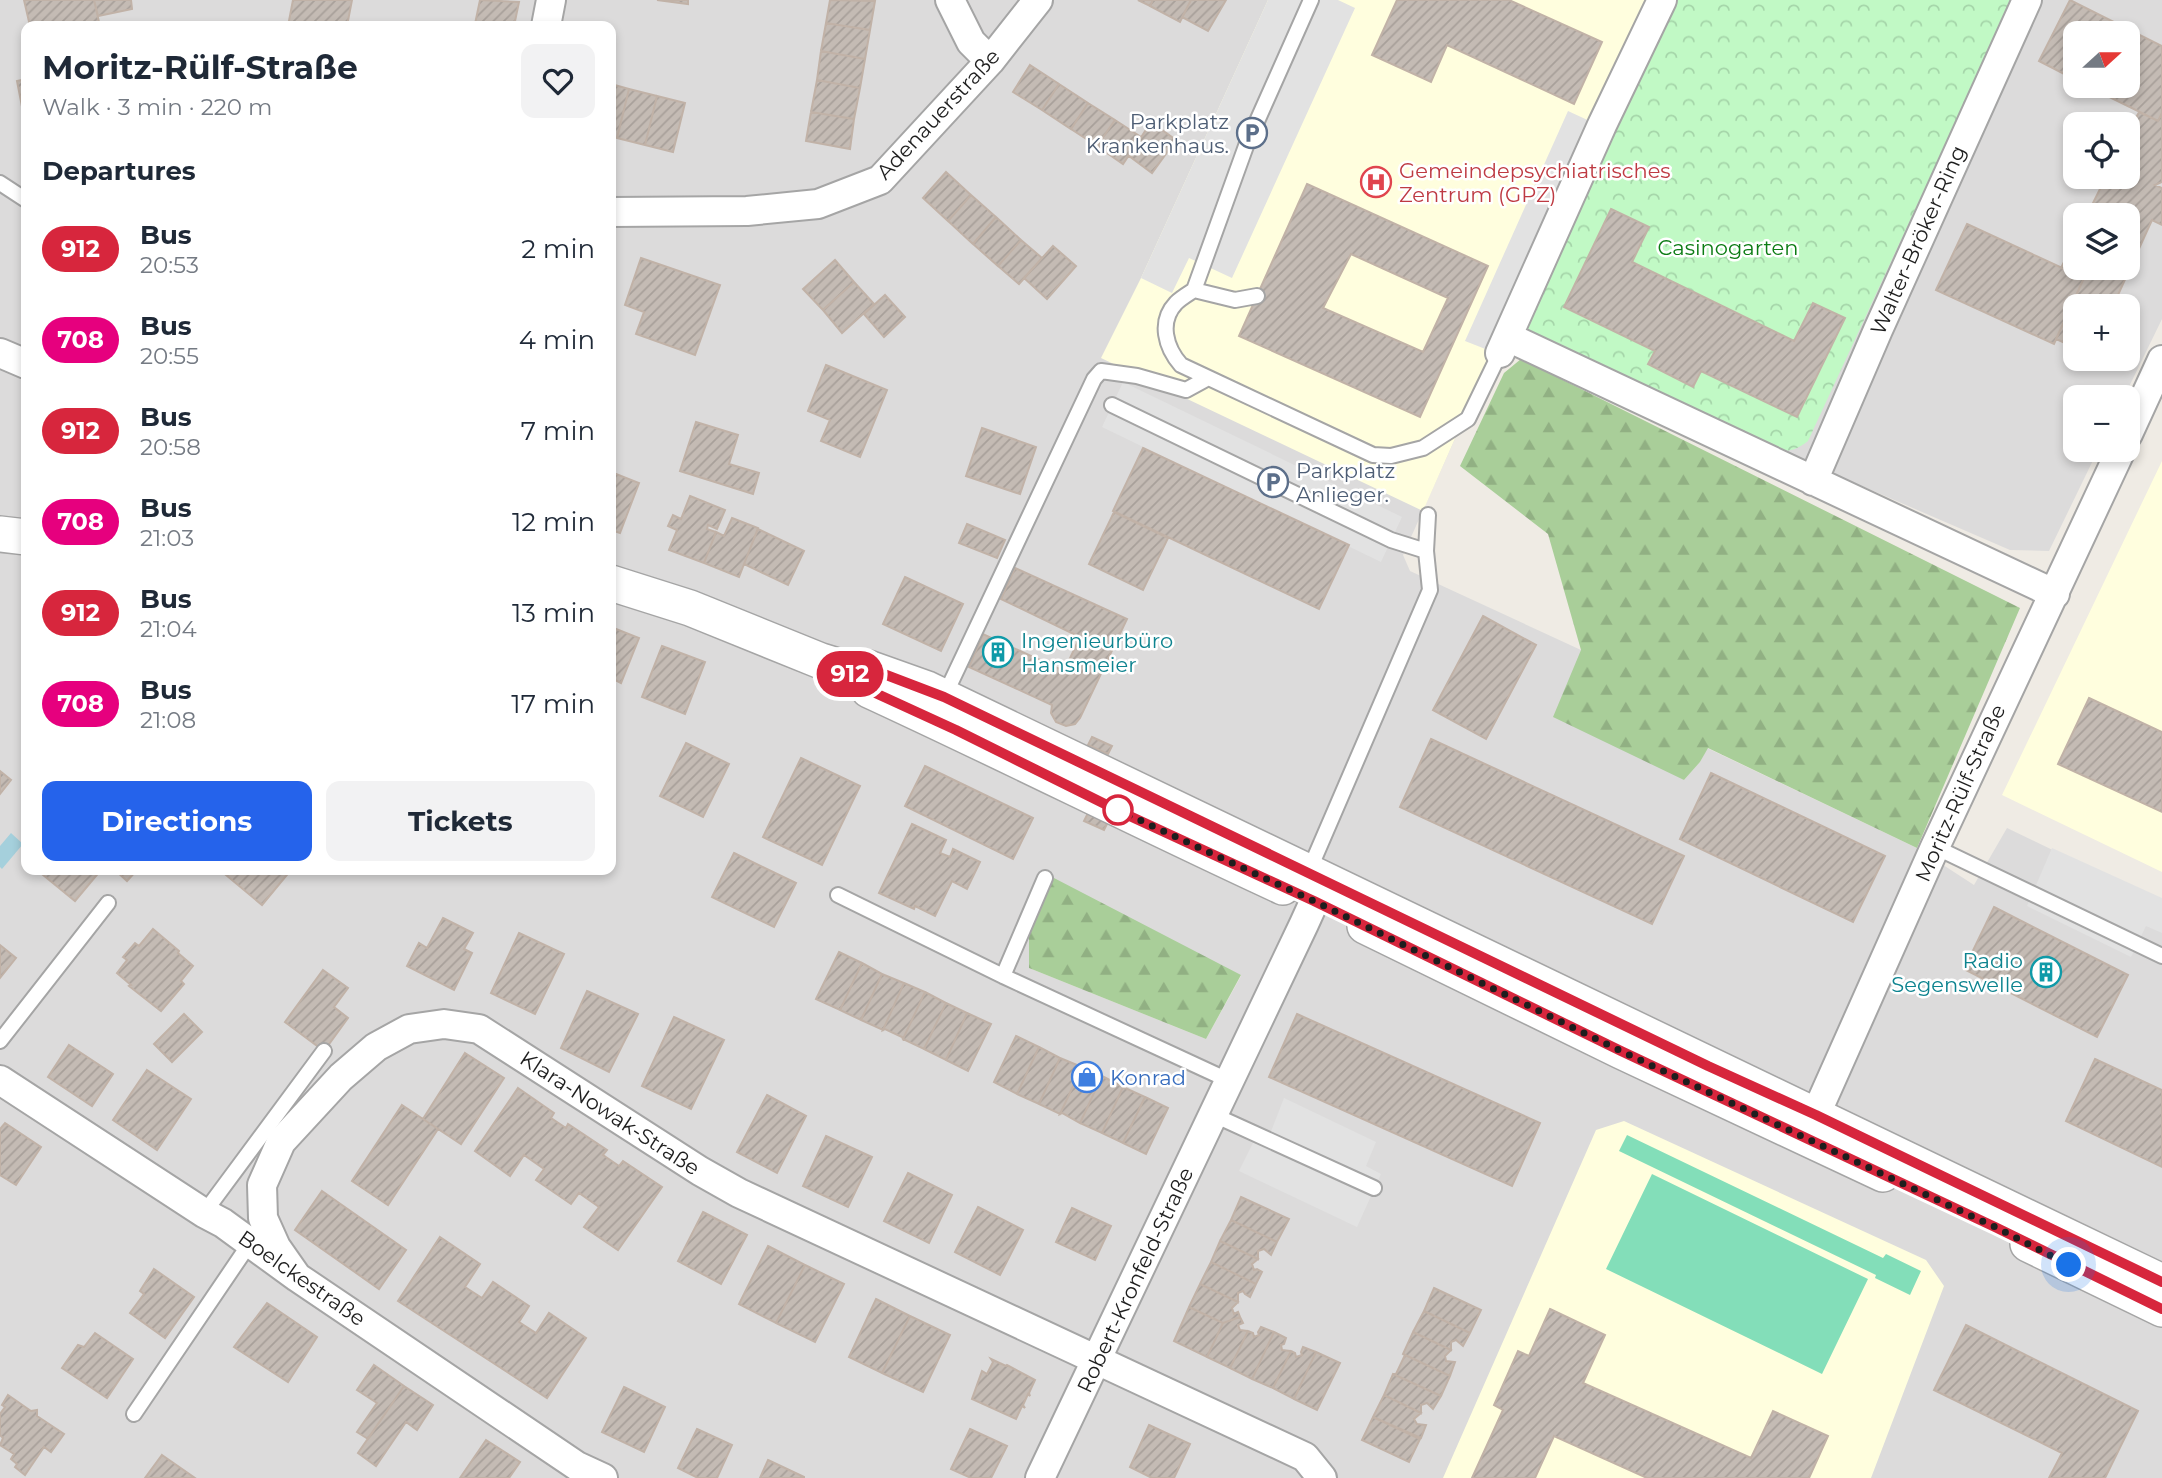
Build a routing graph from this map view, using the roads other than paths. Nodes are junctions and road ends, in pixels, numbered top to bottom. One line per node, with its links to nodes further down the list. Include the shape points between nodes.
1 (551, 0): 7 (street)
2 (950, 0): 8 (street, via 971,42)
3 (1038, 0): 8 (street, Adenauerstraße)
4 (1311, 0): 12 (lane, via 1246,146)
5 (1662, 0): 14 (street)
6 (2027, 0): 22 (street, Walter-Bröker-Ring)
7 (547, 21)
8 (990, 61): 11 (street, Adenauerstraße, via 880,180 818,204 747,211)
9 (0, 183): 10 (lane)
10 (21, 197)
11 (616, 212)
12 (1194, 289): 13 (lane, via 1235,300); 18 (lane, via 1170,312 1166,339 1181,365)
13 (1257, 296)
14 (1504, 345): 18 (lane, via 1468,419 1423,448 1391,456 1373,455); 22 (street)
15 (0, 353): 17 (street)
16 (2162, 360): 20 (street)
17 (21, 362)
18 (1208, 378): 29 (lane, via 1186,390 1101,371 1094,379)
19 (1112, 405): 26 (lane, via 1391,540)
20 (2140, 408)
21 (2116, 462): 28 (street, Moritz-Rülf-Straße)
22 (1813, 481): 28 (street)
23 (1428, 515): 26 (lane)
24 (0, 534): 25 (street)
25 (21, 536)
26 (1426, 551): 32 (lane, via 1430,590)
27 (616, 585): 29 (street, via 690,608 821,661 847,669 868,668)
28 (2055, 594): 30 (street, Moritz-Rülf-Straße)
29 (934, 706): 32 (street)
30 (1935, 847): 35 (lane); 42 (street, Moritz-Rülf-Straße)
31 (1045, 878): 36 (lane)
32 (1299, 881): 40 (street, Robert-Kronfeld-Straße); 42 (street)
33 (838, 895): 36 (lane)
34 (108, 903): 37 (lane)
35 (2162, 956)
36 (1003, 976): 40 (lane)
37 (0, 1041)
38 (324, 1051): 45 (lane)
39 (0, 1080): 45 (street, Boelckestraße)
40 (1230, 1081): 41 (street, Robert-Kronfeld-Straße)
41 (1214, 1115): 44 (lane); 50 (street, Robert-Kronfeld-Straße)
42 (1811, 1126): 43 (street)
43 (1856, 1148): 48 (street); 49 (street)
44 (1374, 1188)
45 (204, 1213): 46 (street, Boelckestraße)
46 (250, 1243): 47 (street, Boelckestraße); 51 (lane)
47 (297, 1277): 50 (street, Klara-Nowak-Straße, via 263,1218 262,1185 281,1142 341,1077 376,1047 409,1030 443,1024 479,1029 739,1193); 52 (street, Boelckestraße, via 577,1466)
48 (2162, 1282)
49 (2162, 1309)
50 (1097, 1360): 53 (street, Robert-Kronfeld-Straße); 54 (street, Klara-Nowak-Straße, via 1305,1457)
51 (134, 1414)
52 (603, 1478)
53 (1040, 1478)
54 (1322, 1478)

